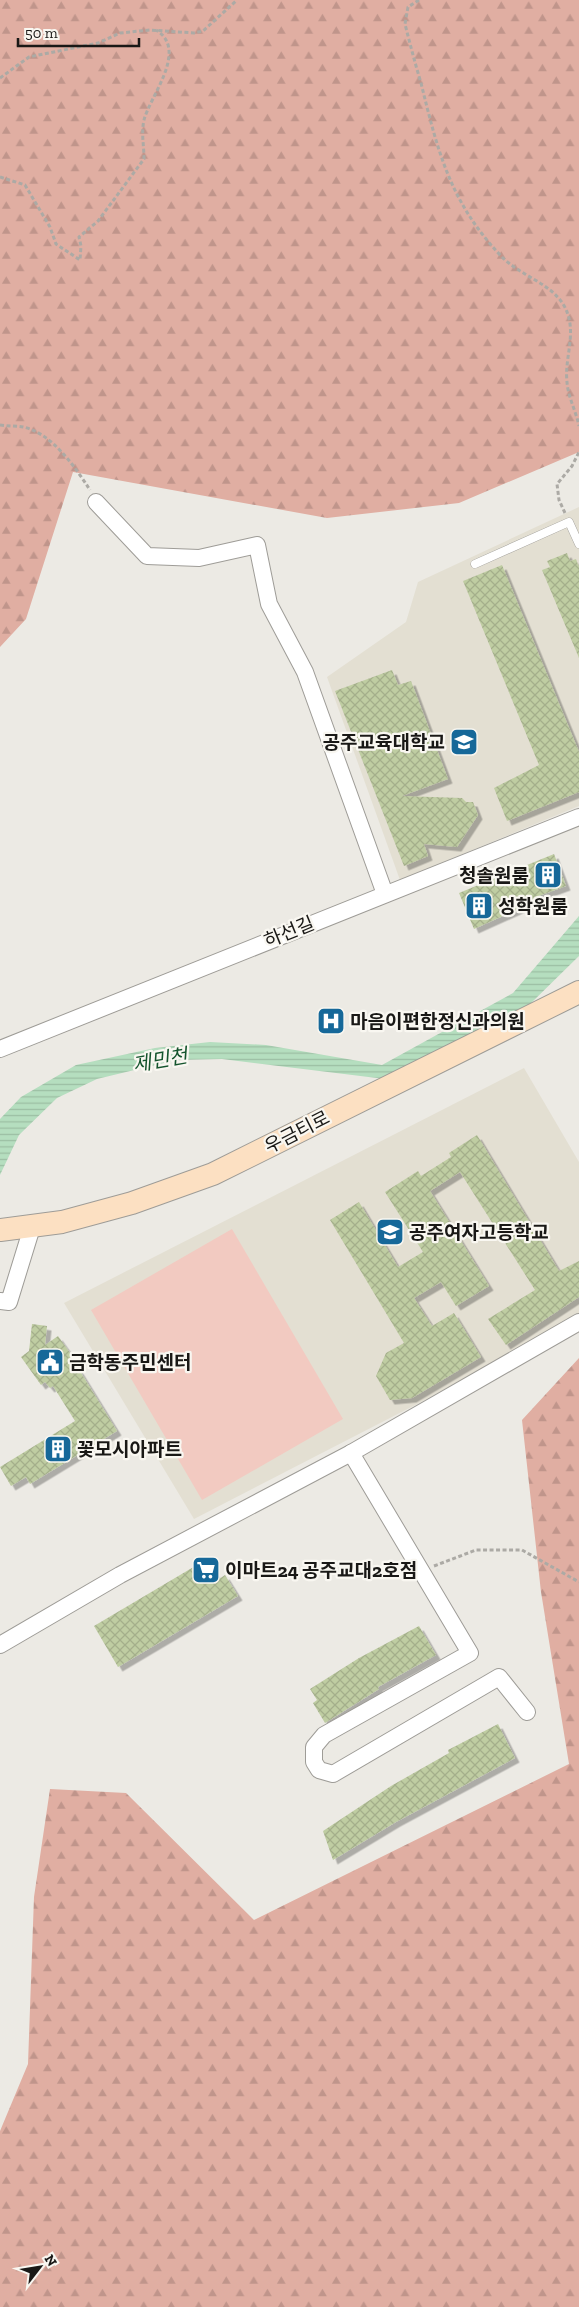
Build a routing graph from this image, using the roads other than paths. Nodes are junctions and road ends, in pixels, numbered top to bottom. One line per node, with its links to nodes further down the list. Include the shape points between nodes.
1 (96, 502): 5 (street, via 146,556 199,558 257,545 269,604 305,672)
2 (579, 544): 3 (lane, via 569,522)
3 (475, 564)
4 (579, 817): 5 (street, 하선길)
5 (385, 894): 7 (street, 하선길)
6 (579, 992): 8 (main road, 우금티로, via 213,1174 132,1204 62,1222)
7 (0, 1049)
8 (33, 1224): 9 (main road, 우금티로); 10 (street)
9 (0, 1230)
10 (4, 1302)
11 (579, 1322): 12 (street)
12 (351, 1453): 13 (street, via 120,1575); 14 (street, via 470,1653 324,1735 314,1747 314,1762 319,1770 333,1774 499,1677)
13 (0, 1645)
14 (527, 1712)

